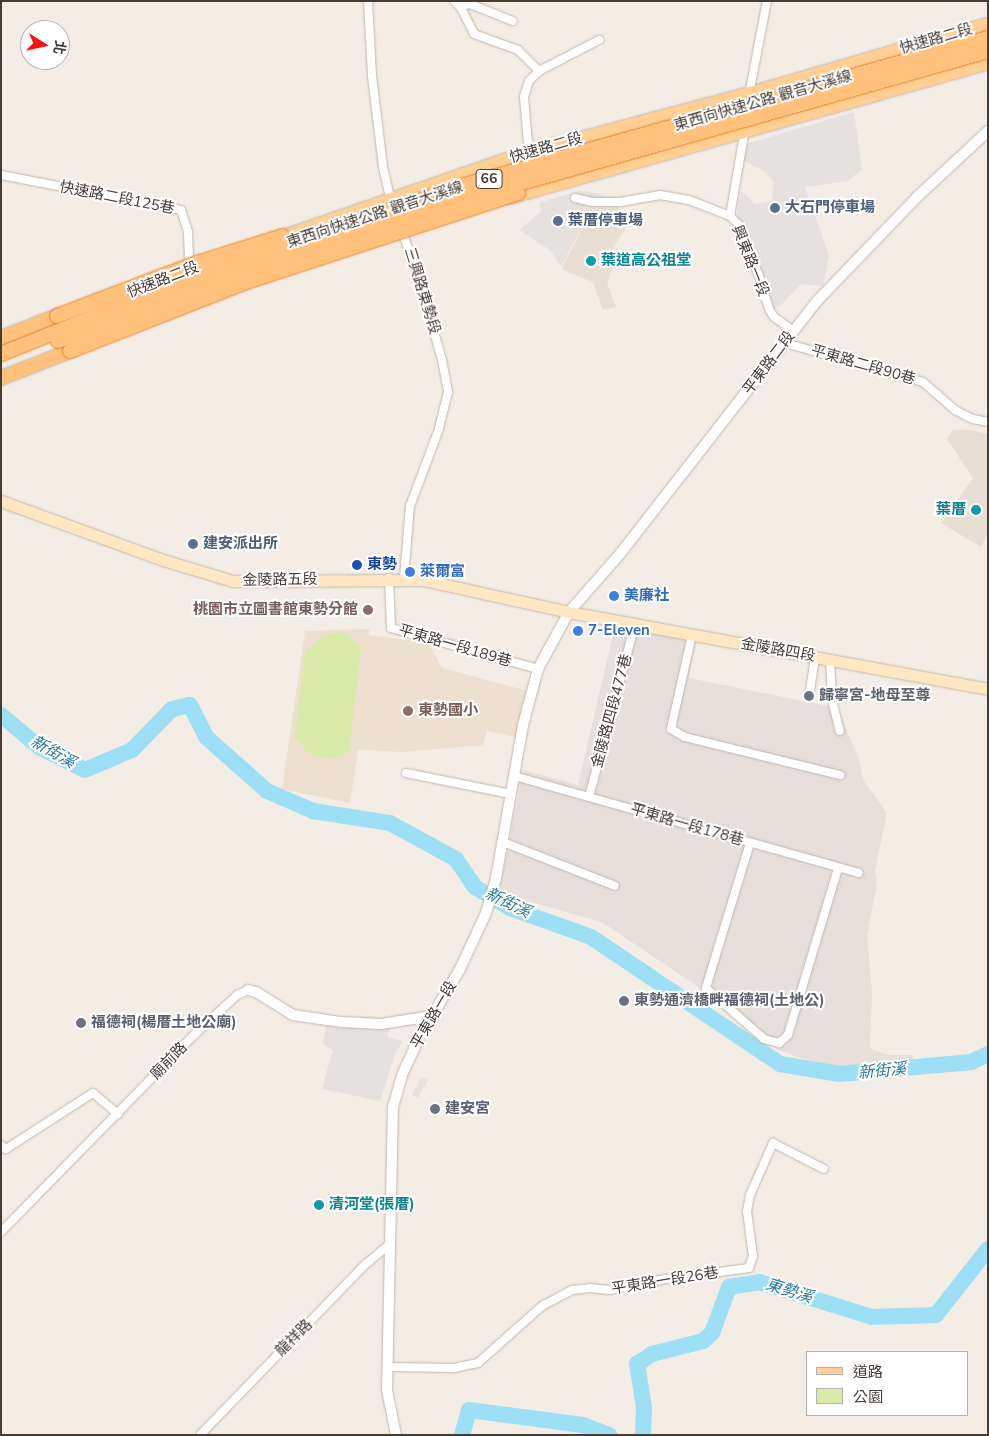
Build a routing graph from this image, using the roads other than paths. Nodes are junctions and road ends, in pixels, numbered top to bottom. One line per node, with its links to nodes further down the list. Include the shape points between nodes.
1 (368, 1): 17 (street, 三興路東勢段, via 372,76)
2 (767, 1): 11 (street, 興東路一段)
3 (457, 3): 4 (street, via 470,4); 10 (street, via 474,34 518,50)
4 (513, 21)
5 (988, 24): 11 (main road, 快速路二段 / 66)
6 (988, 38): 15 (highway, 東西向快速公路 觀音大溪線 / 66, bridge)
7 (599, 40): 10 (street)
8 (988, 51): 15 (highway, 東西向快速公路 觀音大溪線 / 66, bridge)
9 (988, 63): 13 (main road, 快速路二段 / 66)
10 (539, 71): 14 (street, via 529,81 524,97)
11 (750, 93): 13 (street, 興東路一段); 17 (main road, 快速路二段 / 66, via 533,151)
12 (988, 131): 22 (street, 平東路二段, via 917,197)
13 (745, 132): 19 (street, 興東路一段); 20 (main road, 快速路二段 / 66)
14 (528, 143)
15 (609, 151): 23 (highway, bridge, via 504,165 191,265); 26 (highway, 東西向快速公路 觀音大溪線 / 66, bridge, via 465,185 359,219 198,275); 27 (highway, 東西向快速公路 觀音大溪線 / 66, bridge, via 240,273); 29 (highway, bridge, via 574,175 249,281)
16 (1, 175): 21 (street, 快速路二段125巷, via 181,210 188,232)
17 (390, 198): 20 (street, 三興路東勢段); 25 (main road, 快速路二段 / 66, via 194,268)
18 (575, 198): 19 (street, via 620,202 660,195 690,200)
19 (730, 216): 22 (street, 興東路一段, via 738,224 769,309)
20 (400, 228): 28 (main road, 快速路二段 / 66, via 257,273); 33 (street, 三興路東勢段, via 417,272 448,392 439,429 410,506)
21 (189, 261)
22 (792, 331): 24 (street, 平東路二段)
23 (1, 338)
24 (785, 343): 30 (street, 平東路二段90巷, via 922,382 955,410 973,420); 34 (street, 平東路二段, via 620,554)
25 (1, 344)
26 (1, 354)
27 (1, 363)
28 (1, 372)
29 (1, 378)
30 (988, 422)
31 (1, 501): 32 (main road, 金陵路五段, via 163,560 233,581)
32 (389, 578): 33 (main road, 金陵路五段); 39 (street, 平東路一段189巷, via 391,628)
33 (404, 578): 34 (main road, 金陵路五段, via 486,592)
34 (569, 612): 35 (main road, 金陵路四段); 39 (street, 平東路一段)
35 (635, 624): 36 (main road, 金陵路四段); 47 (street, 金陵路四段477巷)
36 (692, 635): 37 (main road, 金陵路四段); 44 (street, via 671,729 685,737)
37 (815, 657): 38 (main road, 金陵路四段); 41 (street)
38 (830, 660): 40 (main road, 金陵路四段); 42 (street, via 832,700)
39 (538, 670): 45 (street, 平東路一段)
40 (988, 689)
41 (810, 690)
42 (840, 731)
43 (406, 773): 46 (street)
44 (840, 775)
45 (514, 776): 46 (street, 平東路一段); 47 (street, 平東路一段178巷)
46 (511, 794): 48 (street, 平東路一段)
47 (589, 797): 49 (street, 平東路一段178巷)
48 (502, 842): 52 (street); 54 (street, 平東路一段, via 486,913 460,969)
49 (750, 843): 50 (street, 平東路一段178巷); 50 (street, via 706,988 764,1038 779,1043 788,1035)
50 (838, 868): 51 (street, 平東路一段178巷)
51 (860, 873)
52 (615, 886)
53 (248, 990): 54 (street, 廟前路, via 293,1015 341,1022 382,1024); 55 (street, 廟前路, via 237,995 194,1035)
54 (432, 1016): 59 (street, 平東路一段, via 402,1075 393,1107)
55 (118, 1114): 56 (street, via 92,1093 6,1149); 58 (street, 廟前路)
56 (1, 1145)
57 (824, 1169): 60 (street, 平東路一段26巷, via 773,1143 750,1195 747,1211 753,1256 749,1268 609,1290 572,1290 542,1306 478,1363 454,1368)
58 (1, 1232)
59 (390, 1244): 60 (street, 平東路一段); 61 (street, 龍祥路, via 359,1271)
60 (388, 1368): 62 (street, 平東路一段, via 387,1390)
61 (200, 1435)
62 (396, 1435)

